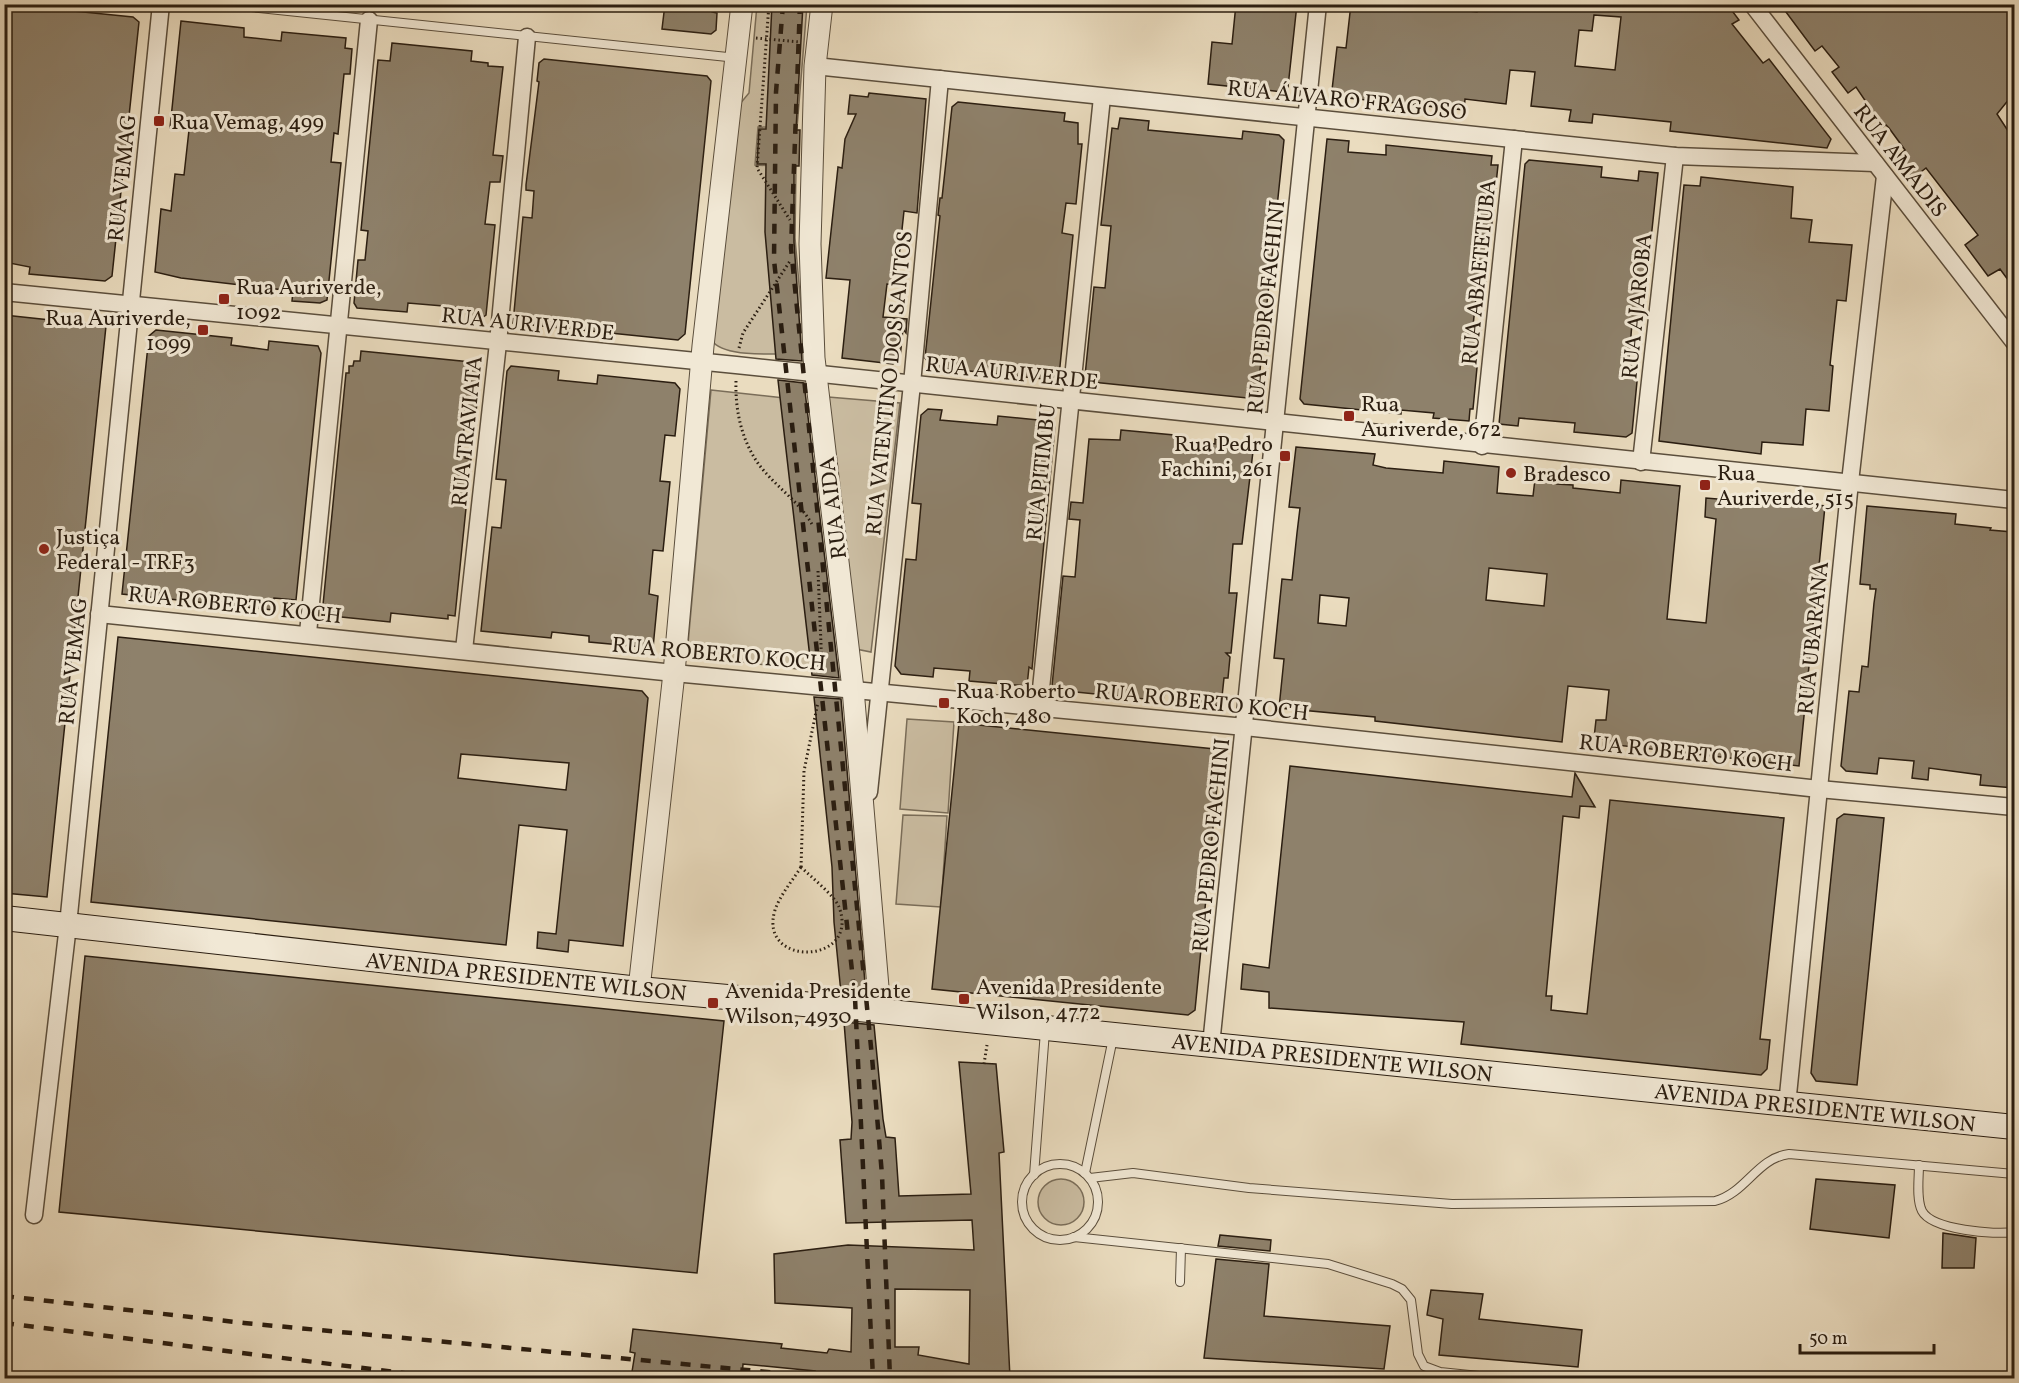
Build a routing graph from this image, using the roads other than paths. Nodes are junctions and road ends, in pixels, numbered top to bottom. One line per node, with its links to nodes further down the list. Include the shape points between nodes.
1 (161, 4): 20 (street, RUA VEMAG)
2 (222, 4): 7 (lane)
3 (742, 4): 9 (street)
4 (822, 4): 10 (street, RUA AIDA)
5 (1318, 4): 13 (street, RUA PEDRO FACHINI)
6 (1752, 4): 16 (street, RUA AMADIS)
7 (369, 20): 8 (lane); 21 (street)
8 (527, 37): 9 (lane); 23 (street, RUA TRAVIATA)
9 (737, 58): 24 (street)
10 (815, 66): 11 (street, RUA ÁLVARO FRAGOSO); 25 (street, RUA AIDA, via 810,244)
11 (940, 80): 12 (street, RUA ÁLVARO FRAGOSO); 26 (street, RUA VATENTINO DOS SANTOS)
12 (1102, 97): 13 (street, RUA ÁLVARO FRAGOSO); 27 (street, RUA PITIMBU)
13 (1307, 117): 14 (street, RUA ÁLVARO FRAGOSO); 28 (street, RUA PEDRO FACHINI)
14 (1514, 139): 15 (street, RUA ÁLVARO FRAGOSO); 29 (street, RUA ABAETETUBA)
15 (1675, 156): 16 (street, RUA ÁLVARO FRAGOSO); 30 (street, RUA AJAROBA)
16 (1880, 170): 17 (street, RUA AMADIS); 18 (street, RUA UBARANA)
17 (1912, 211): 18 (street); 22 (street, RUA AMADIS)
18 (1880, 217): 31 (street, RUA UBARANA)
19 (4, 292): 20 (street, RUA AURIVERDE)
20 (130, 304): 21 (street, RUA AURIVERDE); 33 (street, RUA VEMAG)
21 (339, 327): 23 (street, RUA AURIVERDE); 34 (street)
22 (2014, 342)
23 (498, 343): 24 (street, RUA AURIVERDE); 35 (street, RUA TRAVIATA)
24 (702, 363): 25 (street, RUA AURIVERDE); 36 (street)
25 (815, 375): 26 (street, RUA AURIVERDE); 37 (street, RUA AIDA)
26 (912, 384): 27 (street, RUA AURIVERDE); 38 (street, RUA VATENTINO DOS SANTOS)
27 (1070, 400): 28 (street, RUA AURIVERDE); 39 (street, RUA PITIMBU)
28 (1275, 424): 29 (street, RUA AURIVERDE); 40 (street, RUA PEDRO FACHINI)
29 (1482, 446): 30 (street, RUA AURIVERDE)
30 (1641, 462): 31 (street, RUA AURIVERDE)
31 (1850, 482): 32 (street, RUA AURIVERDE); 41 (street, RUA UBARANA)
32 (2014, 500)
33 (99, 614): 34 (street, RUA ROBERTO KOCH); 45 (street, RUA VEMAG)
34 (308, 633): 35 (street, RUA ROBERTO KOCH)
35 (464, 650): 36 (street, RUA ROBERTO KOCH)
36 (674, 673): 37 (street, RUA ROBERTO KOCH); 46 (street)
37 (853, 689): 38 (street, RUA ROBERTO KOCH); 43 (street, RUA AIDA)
38 (878, 691): 39 (street, RUA ROBERTO KOCH); 43 (street, RUA VATENTINO DOS SANTOS)
39 (1039, 708): 40 (street, RUA ROBERTO KOCH)
40 (1245, 727): 41 (street, RUA ROBERTO KOCH); 50 (street, RUA PEDRO FACHINI)
41 (1819, 789): 42 (street, RUA ROBERTO KOCH); 51 (street, RUA UBARANA)
42 (2014, 807)
43 (865, 831): 47 (street, RUA AIDA)
44 (4, 918): 45 (main road, AVENIDA PRESIDENTE WILSON)
45 (68, 925): 46 (main road, AVENIDA PRESIDENTE WILSON); 57 (street, RUA VEMAG)
46 (639, 989): 47 (main road, AVENIDA PRESIDENTE WILSON)
47 (880, 1011): 48 (main road, AVENIDA PRESIDENTE WILSON)
48 (1045, 1028): 49 (main road, AVENIDA PRESIDENTE WILSON); 55 (lane)
49 (1113, 1035): 50 (main road, AVENIDA PRESIDENTE WILSON); 56 (lane)
50 (1211, 1045): 51 (main road, AVENIDA PRESIDENTE WILSON)
51 (1786, 1105): 52 (main road, AVENIDA PRESIDENTE WILSON)
52 (2014, 1127)
53 (1919, 1165): 54 (lane); 56 (lane, via 1779,1155 1726,1198 1701,1202 1452,1204 1249,1188 1132,1173); 58 (lane, via 1921,1210 1931,1221 1943,1226)
54 (2014, 1174)
55 (1034, 1175): 56 (lane, via 1053,1164 1075,1167); 59 (lane, via 1022,1201 1027,1220 1042,1236 1063,1240)
56 (1087, 1175): 59 (lane, via 1096,1188 1097,1212 1084,1231)
57 (34, 1215)
58 (2014, 1232)
59 (1074, 1237): 60 (lane)
60 (1181, 1248): 61 (lane); 62 (lane, via 1328,1264 1392,1284 1411,1300 1418,1354 1424,1366 1440,1372)
61 (1180, 1282)
62 (1499, 1378)

